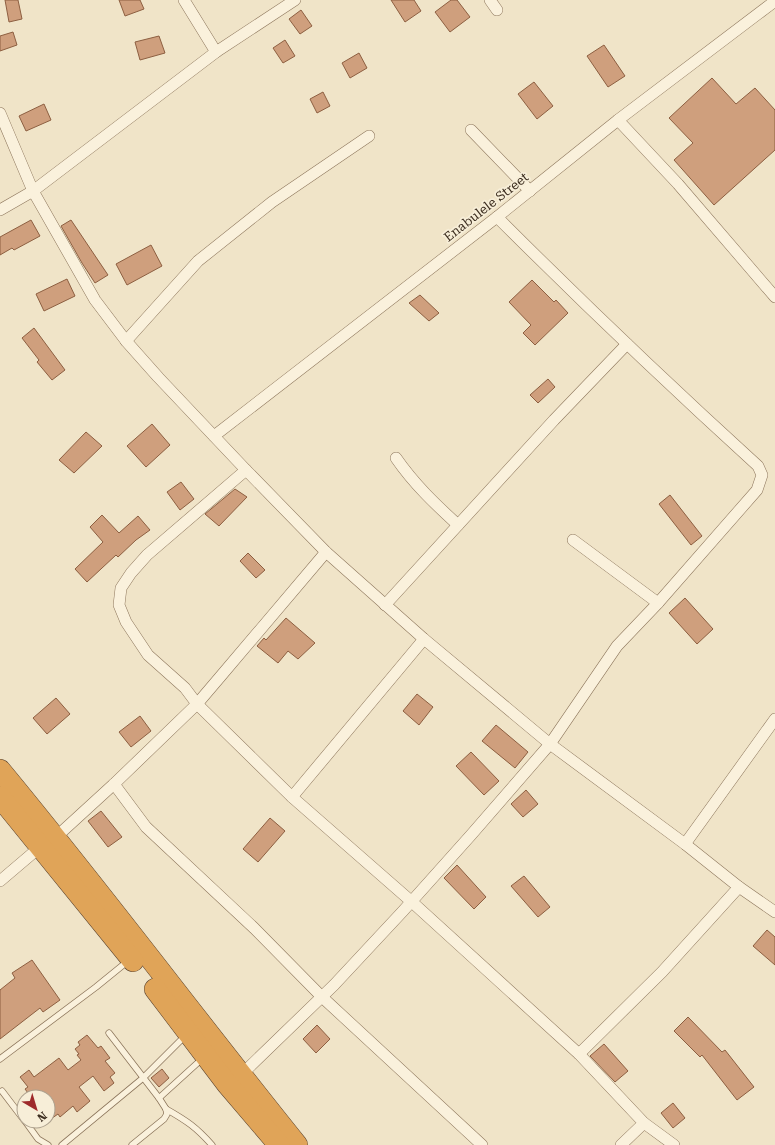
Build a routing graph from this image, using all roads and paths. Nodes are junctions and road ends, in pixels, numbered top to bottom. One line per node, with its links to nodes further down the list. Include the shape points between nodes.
1 (184, 0): 6 (street)
2 (295, 0): 6 (street)
3 (490, 0): 5 (street)
4 (775, 1): 8 (street, Enabulele Street)
5 (497, 10)
6 (216, 52): 11 (street)
7 (0, 114): 11 (street)
8 (618, 120): 12 (street, Enabulele Street); 15 (street, via 678,184)
9 (471, 130): 12 (street)
10 (369, 136): 16 (street, via 272,202 198,261)
11 (33, 191): 13 (street); 16 (street, via 95,300)
12 (530, 191): 14 (street, Enabulele Street)
13 (0, 210)
14 (497, 217): 17 (street); 18 (street, Enabulele Street)
15 (775, 297)
16 (126, 341): 18 (street)
17 (627, 344): 21 (street); 24 (street, via 758,466 762,475 757,490)
18 (214, 436): 20 (street)
19 (396, 458): 21 (street, via 424,493)
20 (246, 470): 23 (street); 27 (street, via 147,555 121,588 119,605 126,622 148,655 186,688)
21 (458, 525): 25 (street)
22 (573, 540): 24 (street)
23 (326, 552): 25 (street); 27 (street)
24 (658, 602): 29 (street, via 617,646)
25 (385, 604): 26 (street)
26 (424, 639): 29 (street); 33 (street)
27 (197, 704): 31 (street); 33 (street)
28 (775, 719): 35 (street)
29 (550, 744): 35 (street); 38 (street)
30 (0, 770): 34 (highway)
31 (114, 784): 34 (street); 41 (street, via 146,827 254,928)
32 (0, 797): 34 (highway)
33 (292, 797): 38 (street)
34 (48, 842): 36 (street); 40 (highway); 47 (highway)
35 (685, 844): 37 (street)
36 (0, 881)
37 (740, 887): 39 (street); 44 (street, via 662,972)
38 (412, 902): 41 (street); 44 (street)
39 (775, 912)
40 (132, 959): 43 (highway); 46 (lane)
41 (322, 997): 47 (street); 61 (street)
42 (109, 1033): 48 (lane)
43 (188, 1033): 45 (highway); 48 (lane)
44 (579, 1054): 53 (street)
45 (206, 1055): 50 (lane); 59 (highway)
46 (0, 1059)
47 (241, 1075): 60 (highway)
48 (143, 1078): 50 (lane); 56 (lane)
49 (2, 1092): 52 (lane)
50 (159, 1098): 51 (lane)
51 (166, 1109): 57 (lane, via 164,1119); 58 (lane, via 189,1122)
52 (16, 1110)
53 (644, 1123): 62 (street); 63 (street)
54 (30, 1129): 55 (lane, via 38,1139)
55 (48, 1145)
56 (62, 1145)
57 (132, 1145)
58 (212, 1145)
59 (279, 1145)
60 (297, 1145)
61 (482, 1145)
62 (621, 1145)
63 (674, 1145)

